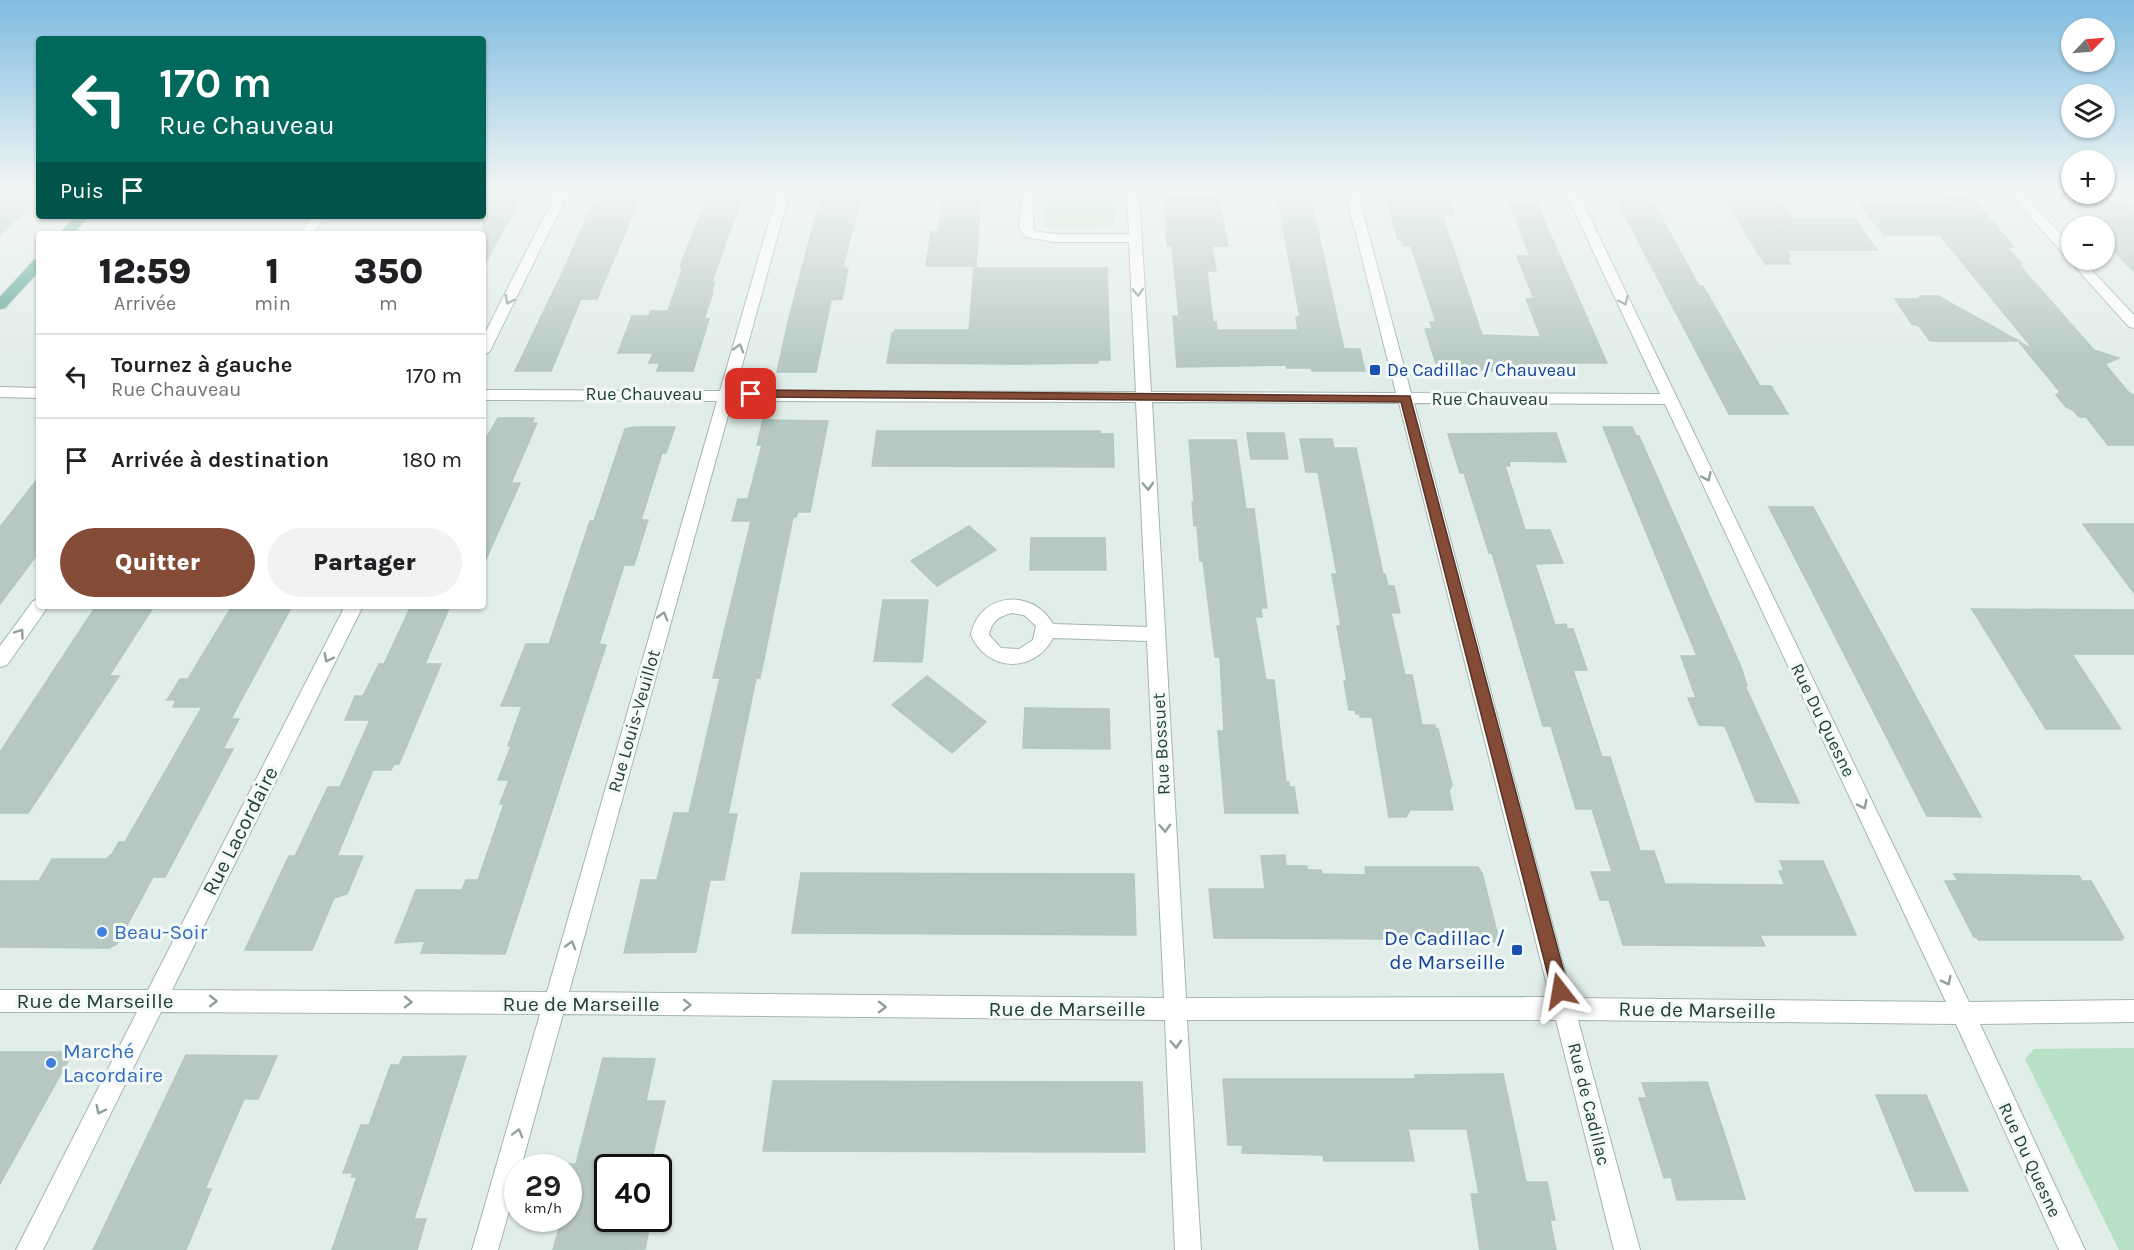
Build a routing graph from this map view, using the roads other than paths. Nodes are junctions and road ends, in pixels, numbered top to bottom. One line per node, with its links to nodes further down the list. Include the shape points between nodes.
1 (534, 249): 10 (street, one-way to 10)
2 (767, 249): 13 (street, Rue Louis-Veuillot, one-way to 2)
3 (1136, 249): 15 (street, Rue Bossuet, one-way to 15)
4 (1366, 249): 16 (street, Rue de Cadillac)
5 (1599, 249): 17 (street, Rue Du Quesne, one-way to 17)
6 (36, 266): 8 (main road)
7 (2084, 270): 9 (street)
8 (0, 305)
9 (2134, 324)
10 (486, 345)
11 (0, 392): 12 (street)
12 (36, 393)
13 (726, 394): 14 (street, Rue Chauveau); 15 (street, Rue Chauveau); 25 (street, Rue Louis-Veuillot, one-way to 13)
14 (486, 395)
15 (1144, 398): 16 (street, Rue Chauveau); 21 (street, Rue Bossuet, one-way to 21)
16 (1406, 398): 17 (street, Rue Chauveau); 27 (street, Rue de Cadillac)
17 (1670, 399): 29 (street, Rue Du Quesne, one-way to 29)
18 (37, 609): 22 (street, one-way to 18)
19 (352, 609): 24 (street, Rue Lacordaire, one-way to 24)
20 (1046, 631): 21 (street)
21 (1155, 634): 26 (street, Rue Bossuet, one-way to 26)
22 (0, 660)
23 (0, 1000): 24 (street, Rue de Marseille)
24 (154, 1001): 25 (street, Rue de Marseille, one-way to 25); 30 (street, Rue Lacordaire, one-way to 30)
25 (554, 1004): 26 (street, Rue de Marseille, one-way to 26); 31 (street, Rue Louis-Veuillot, one-way to 25)
26 (1174, 1009): 27 (street, Rue de Marseille); 32 (street, Rue Bossuet, one-way to 32)
27 (1565, 1009): 29 (street, Rue de Marseille); 33 (street, Rue de Cadillac)
28 (2134, 1011): 29 (street, Rue de Marseille)
29 (1963, 1013): 34 (street, Rue Du Quesne)
30 (29, 1250)
31 (485, 1250)
32 (1188, 1250)
33 (1627, 1250)
34 (2072, 1250)

